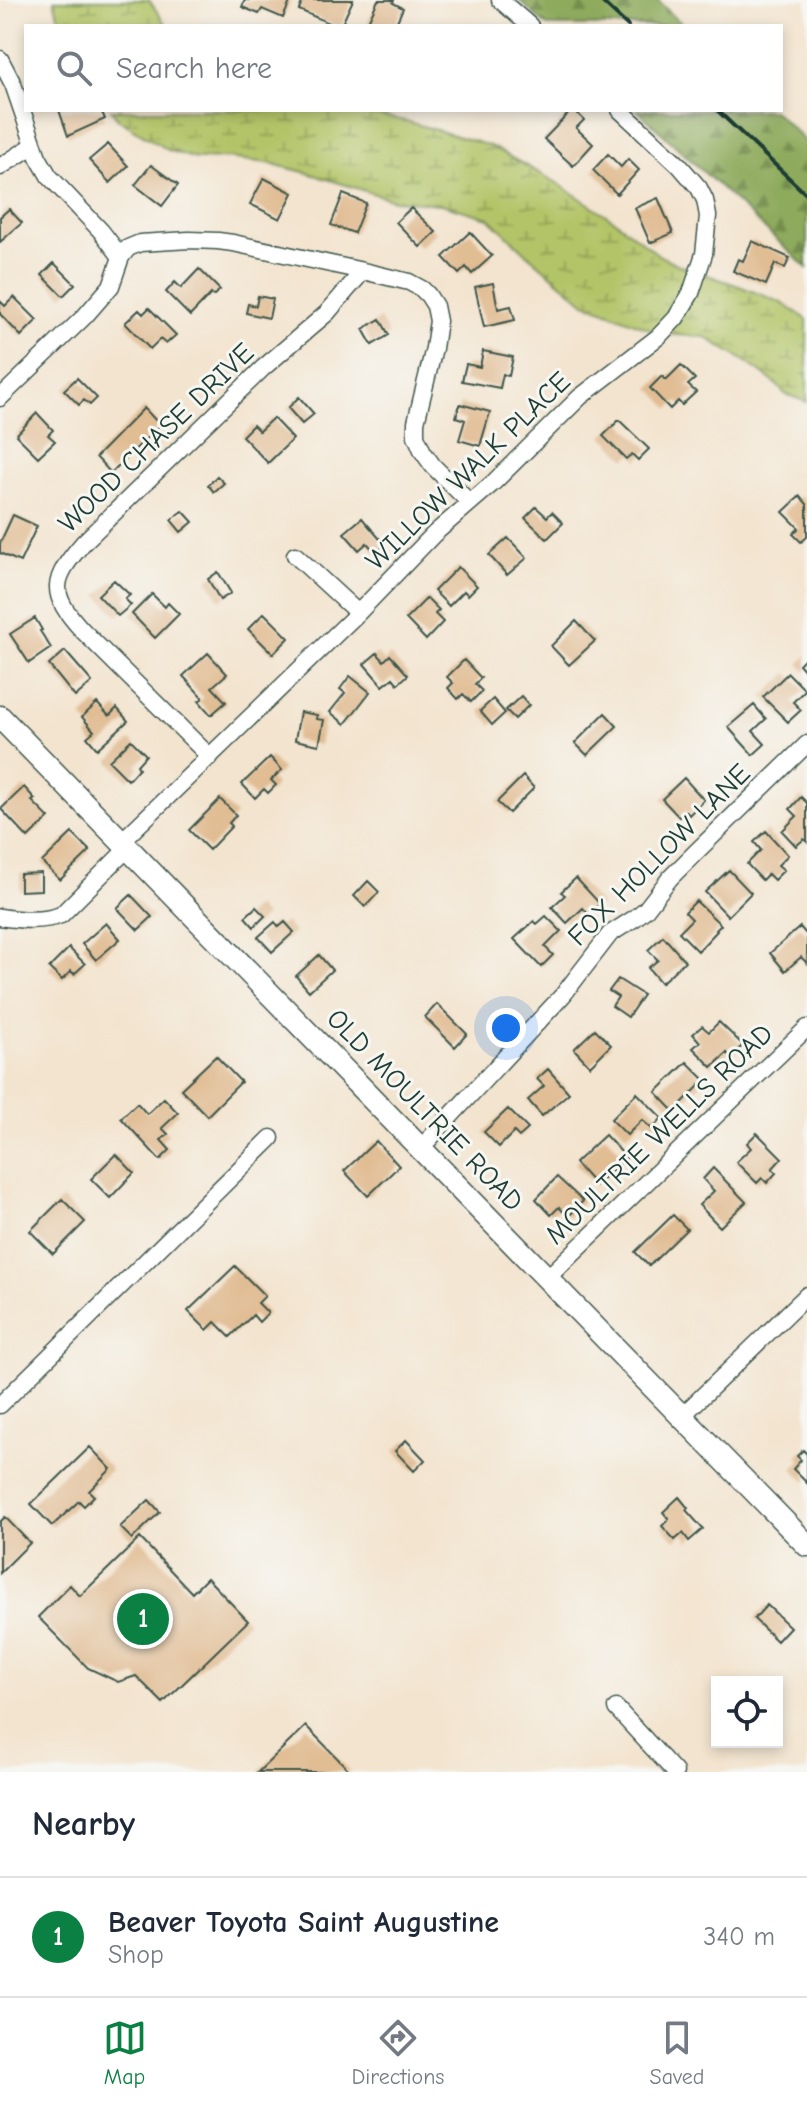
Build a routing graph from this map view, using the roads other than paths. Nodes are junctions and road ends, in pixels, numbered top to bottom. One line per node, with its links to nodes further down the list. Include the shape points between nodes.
1 (500, 0): 2 (street)
2 (528, 24)
3 (0, 59): 5 (street)
4 (622, 112): 10 (street, WILLOW WALK PLACE, via 679,165 705,200 708,233 700,271 676,318 658,337 580,397)
5 (34, 145): 6 (street); 7 (street, via 49,176)
6 (0, 167)
7 (121, 257): 8 (street, via 140,243 218,241); 9 (street, via 111,286)
8 (363, 271): 10 (street, via 409,282 435,306 438,321 416,436 433,466); 15 (street, WOOD CHASE DRIVE, via 327,313 263,368 64,564 57,587 68,614)
9 (0, 398)
10 (470, 503): 12 (street, WILLOW WALK PLACE)
11 (295, 555): 12 (street)
12 (358, 613): 15 (street, WILLOW WALK PLACE)
13 (2, 723): 16 (main road, OLD MOULTRIE ROAD)
14 (807, 744): 20 (street, FOX HOLLOW LANE, via 670,878 646,909 610,934 563,995)
15 (210, 757): 16 (street, WILLOW WALK PLACE)
16 (125, 845): 17 (street, WILLOW WALK PLACE, via 61,915); 20 (main road, OLD MOULTRIE ROAD)
17 (0, 917)
18 (807, 1028): 21 (street, MOULTRIE WELLS ROAD)
19 (271, 1138): 23 (street)
20 (421, 1148): 21 (main road, OLD MOULTRIE ROAD)
21 (547, 1278): 24 (main road, OLD MOULTRIE ROAD)
22 (807, 1295): 24 (street)
23 (0, 1405)
24 (682, 1416): 25 (main road, OLD MOULTRIE ROAD)
25 (804, 1535)
26 (616, 1708): 27 (street)
27 (675, 1772)

